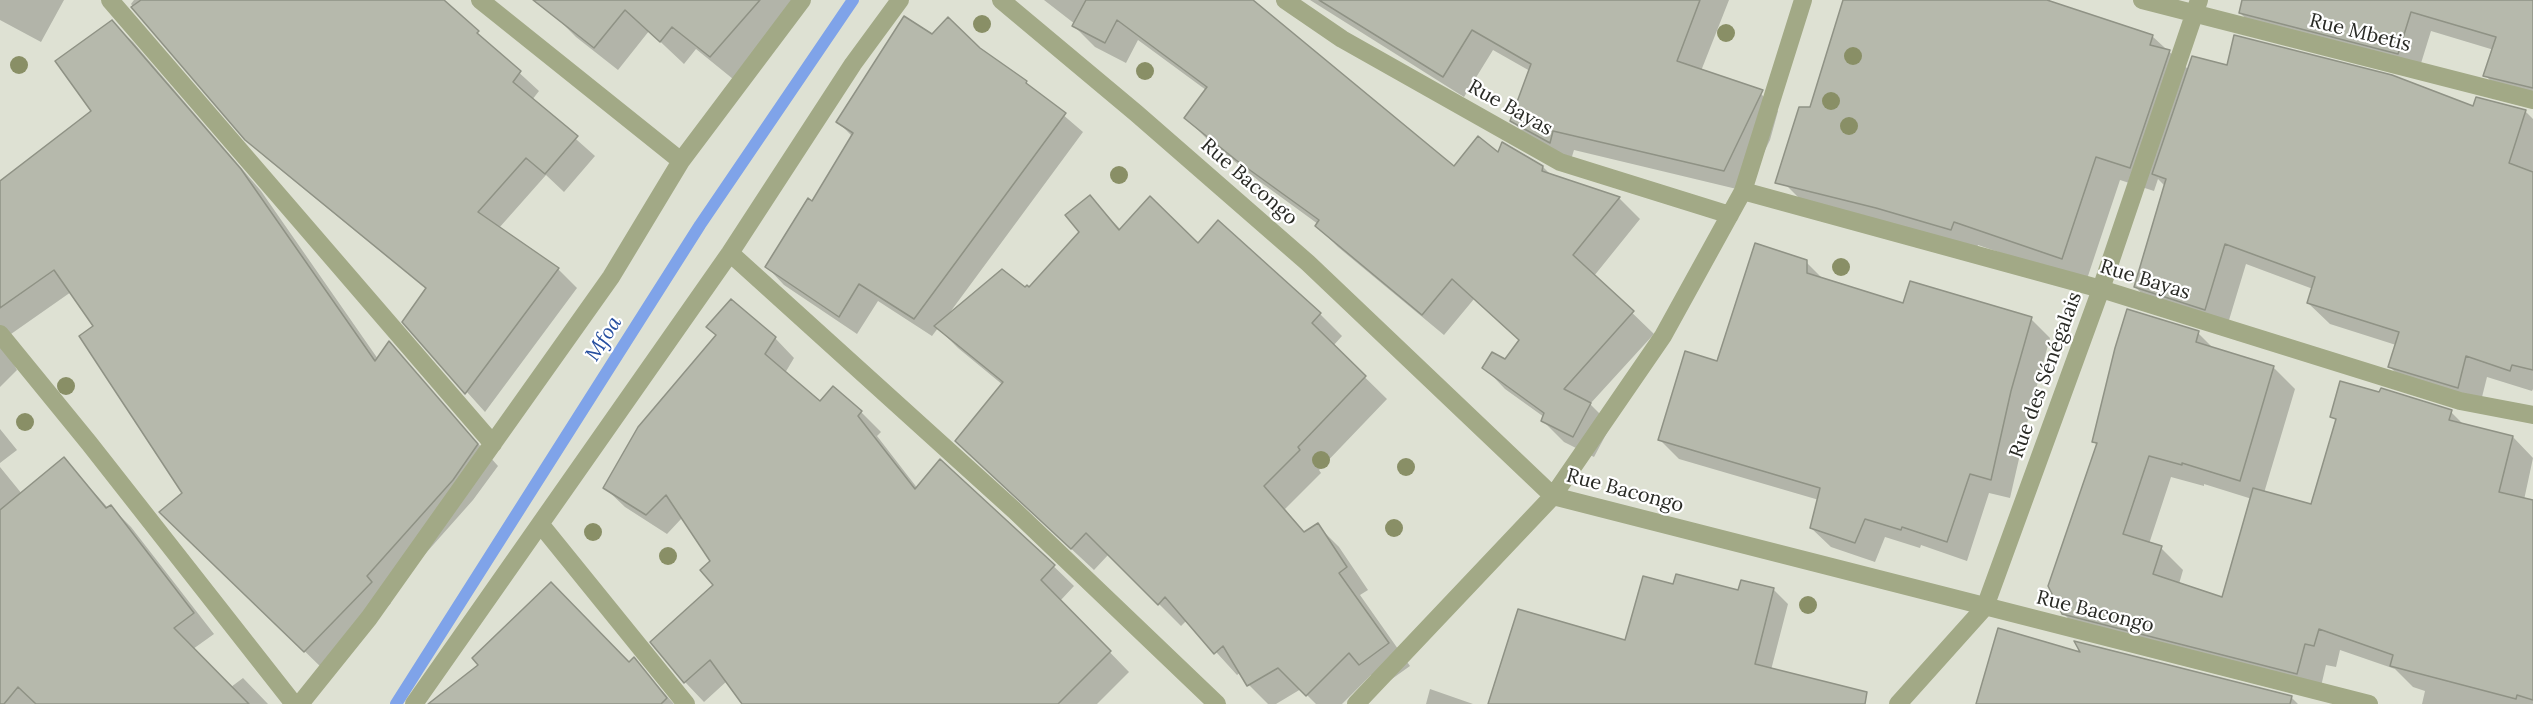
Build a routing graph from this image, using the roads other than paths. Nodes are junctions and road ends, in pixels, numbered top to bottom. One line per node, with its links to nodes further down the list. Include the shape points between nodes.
1 (110, 0): 18 (street)
2 (480, 0): 11 (street)
3 (802, 0): 11 (street)
4 (900, 0): 14 (street, via 853,64)
5 (1001, 0): 19 (street, Rue Bacongo, via 1308,263)
6 (1285, 0): 13 (street, Rue Bayas, via 1342,39 1560,162)
7 (1803, 0): 12 (street)
8 (2142, 0): 9 (street, Rue Mbetis)
9 (2197, 7): 10 (street, Rue Mbetis); 15 (street, Rue des Sénégalais)
10 (2533, 100)
11 (681, 160): 18 (street, via 611,277)
12 (1743, 191): 13 (street); 15 (street, Rue Bayas)
13 (1730, 215): 19 (street, via 1663,336)
14 (730, 253): 20 (street); 26 (street, via 1014,510)
15 (2101, 289): 17 (street, Rue Bayas, via 2460,400); 21 (street, Rue des Sénégalais)
16 (0, 334): 22 (street)
17 (2533, 415)
18 (493, 444): 23 (street, via 369,618)
19 (1553, 496): 21 (street, Rue Bacongo); 27 (street)
20 (541, 525): 24 (street); 25 (street)
21 (1985, 607): 28 (street, Rue des Sénégalais); 29 (street, Rue Bacongo)
22 (294, 704)
23 (300, 704)
24 (414, 704)
25 (686, 704)
26 (1217, 704)
27 (1356, 704)
28 (1898, 704)
29 (2369, 704)

